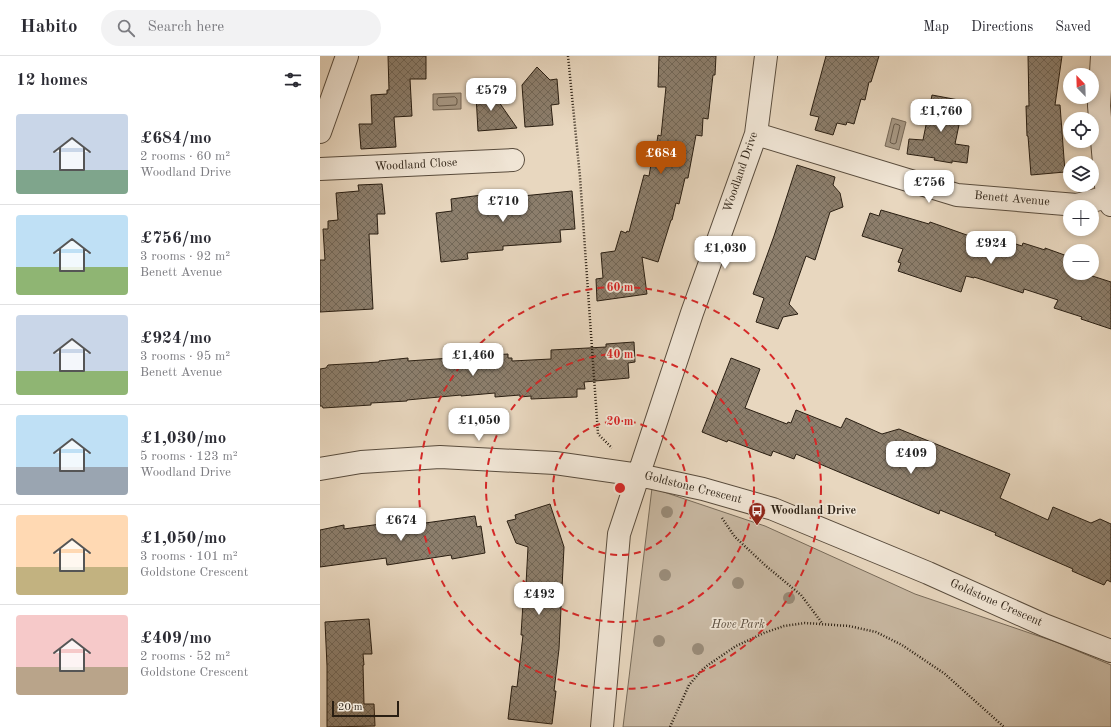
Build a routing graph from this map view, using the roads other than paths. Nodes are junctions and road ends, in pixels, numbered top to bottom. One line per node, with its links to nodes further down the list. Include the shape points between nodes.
1 (347, 56): 4 (street)
2 (766, 56): 5 (street, Woodland Drive)
3 (1102, 56): 8 (street, via 1099,106)
4 (320, 132)
5 (756, 134): 8 (street, Benett Avenue, via 957,195 1078,206); 10 (street, Woodland Drive, via 692,313)
6 (513, 160): 7 (street, Woodland Close)
7 (320, 169)
8 (1109, 201)
9 (320, 469): 10 (street, Goldstone Crescent, via 361,462 440,457 555,463)
10 (639, 475): 11 (street, Goldstone Crescent, via 703,489 773,510); 12 (street, Woodland Drive, via 619,534)
11 (1111, 651)
12 (602, 727)

